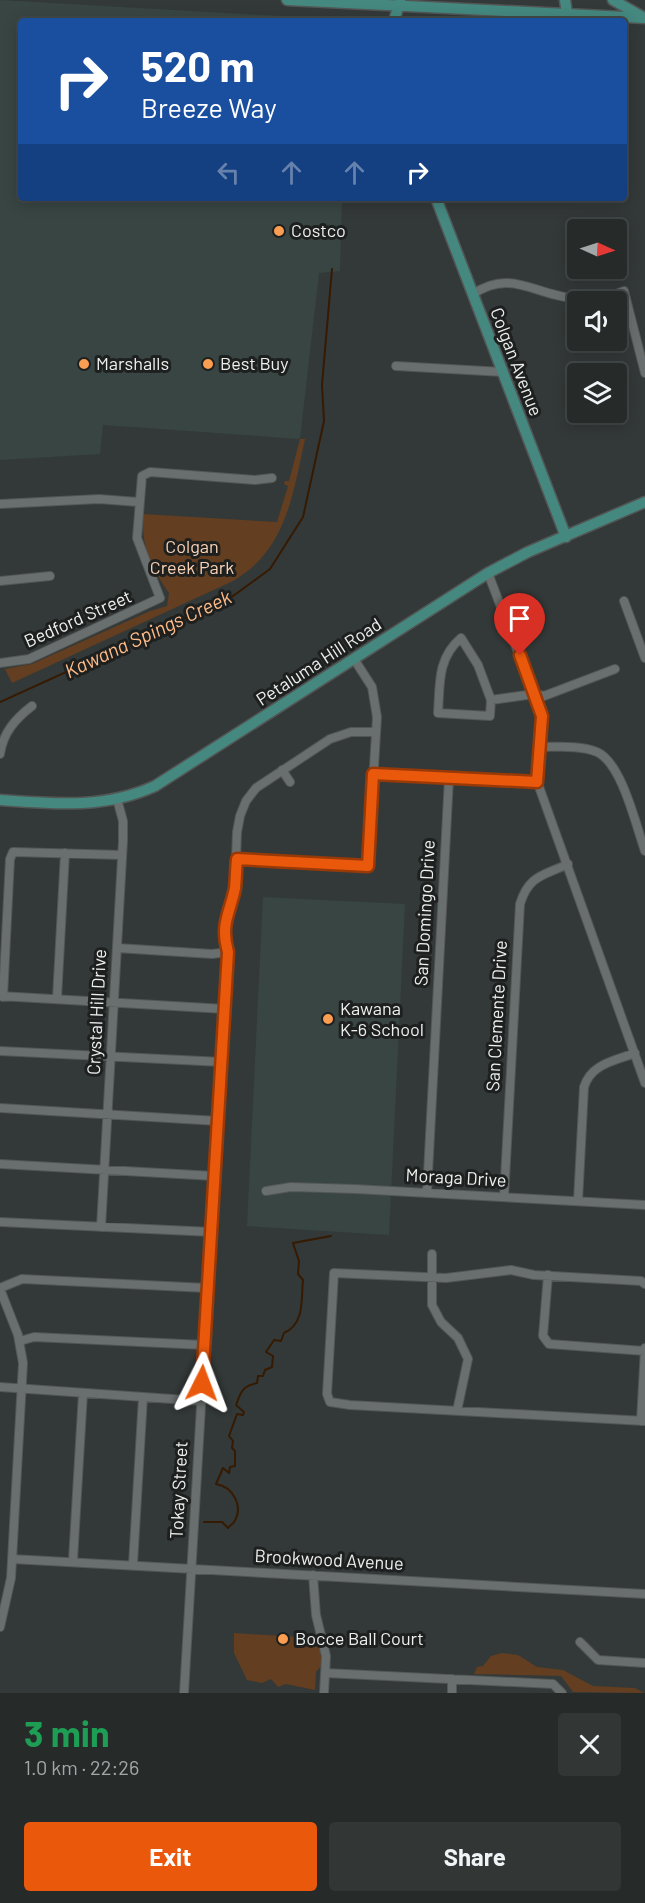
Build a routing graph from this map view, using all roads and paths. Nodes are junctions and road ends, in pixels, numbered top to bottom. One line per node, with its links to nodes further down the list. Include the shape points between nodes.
1 (287, 0): 2 (main road)
2 (301, 0): 5 (main road)
3 (565, 0): 6 (main road)
4 (613, 0): 8 (main road)
5 (400, 2): 6 (main road); 7 (main road)
6 (567, 14): 8 (main road)
7 (395, 18)
8 (645, 18)
9 (437, 201): 10 (main road, Colgan Avenue)
10 (473, 294): 12 (main road, Colgan Avenue); 13 (street, via 505,283 521,283 577,298 610,297 624,291)
11 (396, 366): 12 (street)
12 (503, 372): 18 (main road, Colgan Avenue)
13 (645, 373)
14 (272, 478): 15 (street, Bedford Street, via 150,472 142,476)
15 (138, 502): 17 (street, via 99,499); 25 (street, Bedford Street, via 137,538 160,594 157,602 29,659)
16 (645, 502): 18 (main road, Petaluma Hill Road)
17 (0, 504)
18 (566, 537): 19 (main road, Petaluma Hill Road)
19 (488, 573): 24 (main road, Petaluma Hill Road); 27 (street)
20 (50, 576): 21 (street)
21 (0, 581)
22 (624, 601): 23 (street)
23 (645, 658)
24 (354, 659): 30 (street, via 372,687 377,710); 38 (main road, Petaluma Hill Road, via 166,780)
25 (0, 663)
26 (615, 669): 27 (street, via 544,696)
27 (534, 694): 28 (street); 31 (street, via 542,716)
28 (491, 700): 28 (street, via 478,664 461,638 443,660 438,713 490,717)
29 (32, 706): 32 (street, via 4,737)
30 (375, 732): 33 (street, Tokay Street, via 340,734); 34 (street)
31 (541, 747): 37 (street); 40 (street, via 583,748 610,762)
32 (0, 754)
33 (282, 770): 36 (street); 43 (street, Tokay Street, via 256,788 246,801 240,816)
34 (373, 774): 35 (street); 43 (street, via 368,866)
35 (449, 778): 37 (street); 63 (street, San Domingo Drive)
36 (290, 782)
37 (537, 782): 44 (street)
38 (117, 799): 39 (main road, Petaluma Hill Road, via 73,804); 42 (street, Crystal Hill Drive, via 123,821)
39 (0, 800)
40 (645, 851)
41 (64, 853): 42 (street); 47 (street, via 20,850 11,855); 48 (street)
42 (122, 855): 45 (street, Crystal Hill Drive)
43 (237, 859): 46 (street, Tokay Street, via 225,925)
44 (568, 864): 52 (street); 64 (street, San Clemente Drive, via 535,878 525,888 520,904)
45 (117, 948): 46 (street); 49 (street, Crystal Hill Drive)
46 (228, 952): 50 (street, Tokay Street)
47 (1, 997): 48 (street)
48 (57, 998): 49 (street)
49 (114, 1002): 50 (street); 53 (street, Crystal Hill Drive)
50 (225, 1009): 54 (street, Tokay Street)
51 (0, 1051): 53 (street)
52 (635, 1053): 55 (street); 65 (street, via 602,1065 587,1078)
53 (111, 1057): 54 (street); 57 (street, Crystal Hill Drive)
54 (222, 1062): 58 (street, Tokay Street)
55 (645, 1083)
56 (0, 1108): 57 (street)
57 (108, 1114): 58 (street); 60 (street, Crystal Hill Drive)
58 (218, 1121): 61 (street, Tokay Street)
59 (0, 1164): 60 (street)
60 (105, 1169): 61 (street); 68 (street, Crystal Hill Drive)
61 (214, 1176): 69 (street, Tokay Street)
62 (266, 1191): 63 (street, Moraga Drive, via 303,1187)
63 (427, 1192): 64 (street, Moraga Drive)
64 (504, 1197): 65 (street, Moraga Drive)
65 (578, 1201): 66 (street, Moraga Drive)
66 (645, 1205)
67 (0, 1222): 68 (street)
68 (101, 1227): 69 (street)
69 (212, 1232): 75 (street, Tokay Street)
70 (432, 1254): 72 (street)
71 (548, 1275): 72 (street, via 512,1270 456,1278); 73 (street); 78 (street, via 543,1336 549,1344)
72 (430, 1277): 84 (street, via 432,1305 441,1322 458,1338 468,1359); 84 (street, via 334,1274 327,1394 330,1402)
73 (645, 1284)
74 (0, 1288): 75 (street, via 22,1279); 76 (street)
75 (207, 1288): 77 (street, Tokay Street)
76 (20, 1341): 77 (street, via 34,1337); 80 (street)
77 (204, 1345): 83 (street, Tokay Street)
78 (645, 1349): 85 (street)
79 (0, 1387): 80 (street)
80 (22, 1390): 81 (street); 86 (street)
81 (83, 1393): 82 (street); 87 (street)
82 (143, 1397): 83 (street); 88 (street)
83 (201, 1401): 89 (street, Tokay Street)
84 (457, 1411): 85 (street)
85 (643, 1421)
86 (12, 1558): 87 (street, Brookwood Avenue); 92 (street, via 8,1600)
87 (73, 1560): 88 (street, Brookwood Avenue)
88 (133, 1564): 89 (street, Brookwood Avenue)
89 (191, 1568): 90 (street, Brookwood Avenue); 97 (street, Tokay Street)
90 (313, 1575): 91 (street, Brookwood Avenue); 95 (street)
91 (645, 1594)
92 (0, 1627)
93 (580, 1642): 94 (street, via 598,1660)
94 (645, 1663)
95 (325, 1673): 96 (street); 98 (street)
96 (452, 1679): 99 (street); 100 (street, via 553,1684)
97 (184, 1693)
98 (324, 1693)
99 (452, 1693)
100 (562, 1693)

